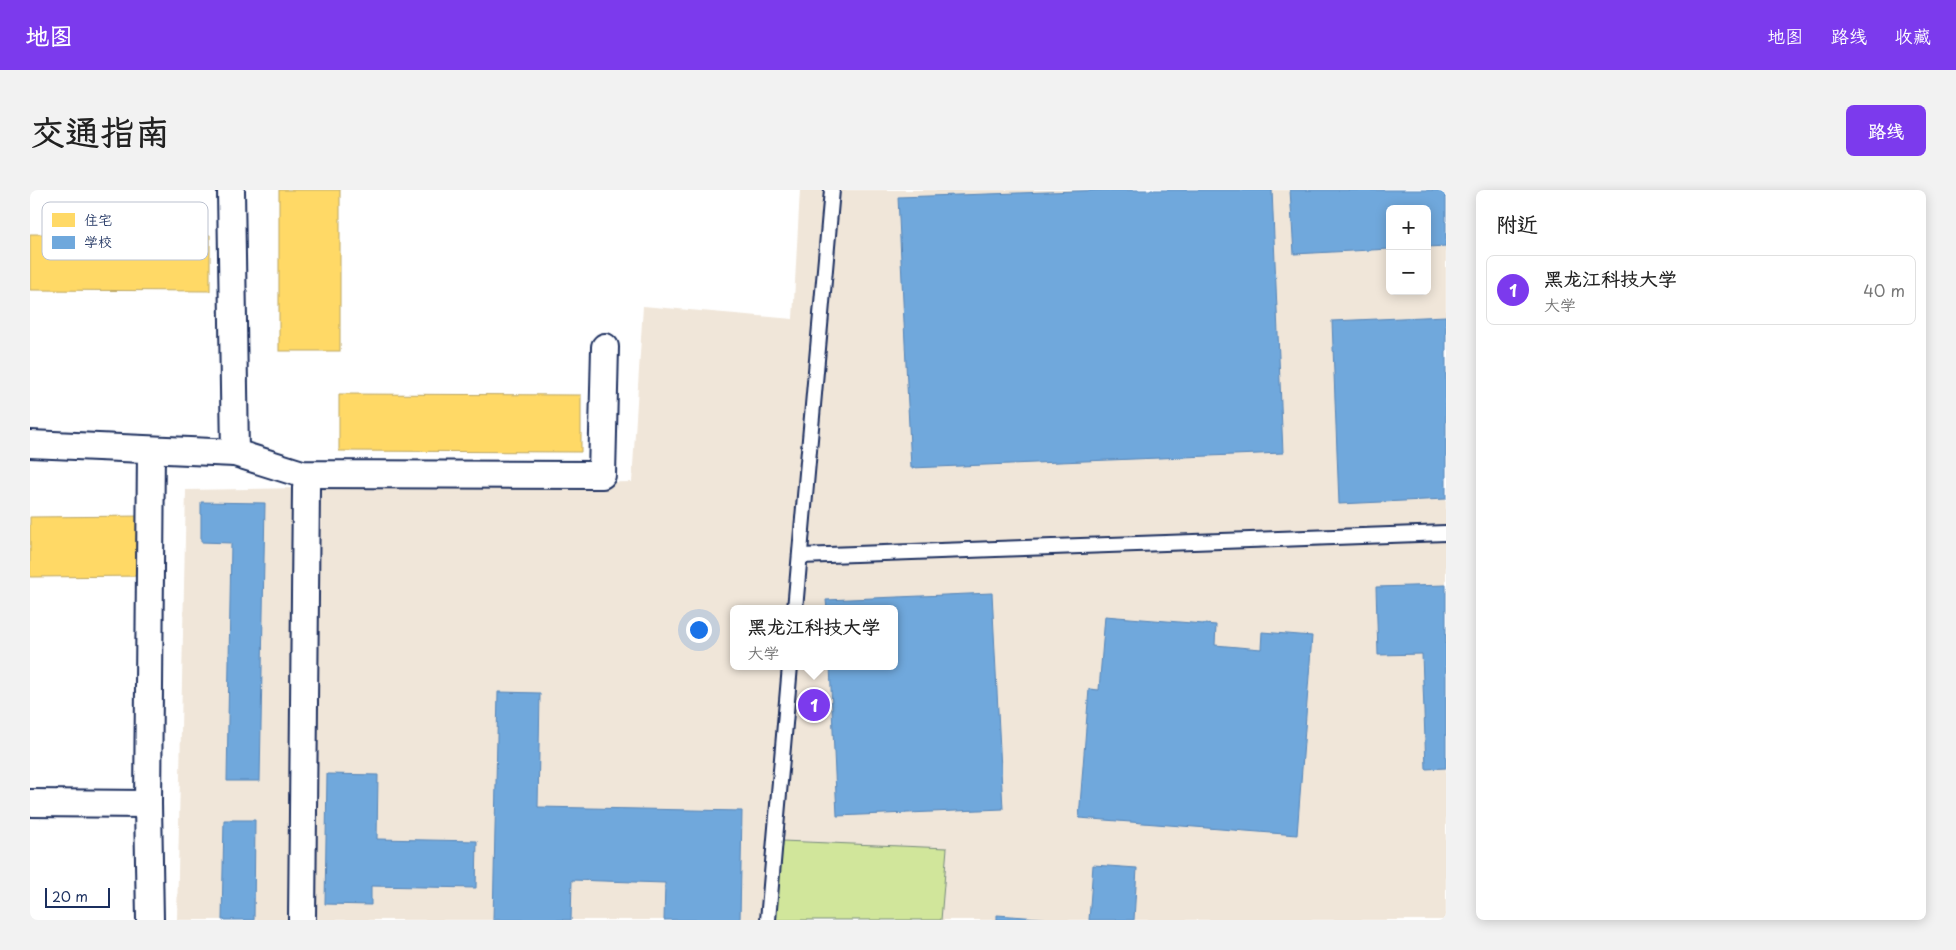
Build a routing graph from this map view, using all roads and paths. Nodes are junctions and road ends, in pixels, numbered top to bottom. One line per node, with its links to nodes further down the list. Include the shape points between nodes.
1 (230, 190): 6 (street)
2 (832, 190): 9 (lane)
3 (605, 347): 6 (street, via 602,475 302,474)
4 (30, 444): 5 (street)
5 (151, 450): 6 (street); 13 (street)
6 (235, 453)
7 (306, 488): 15 (street)
8 (1446, 533): 9 (lane)
9 (800, 556): 10 (lane)
10 (795, 605)
11 (790, 670): 16 (lane)
12 (30, 803): 13 (street)
13 (148, 804): 14 (street)
14 (150, 920)
15 (302, 920)
16 (768, 920)

